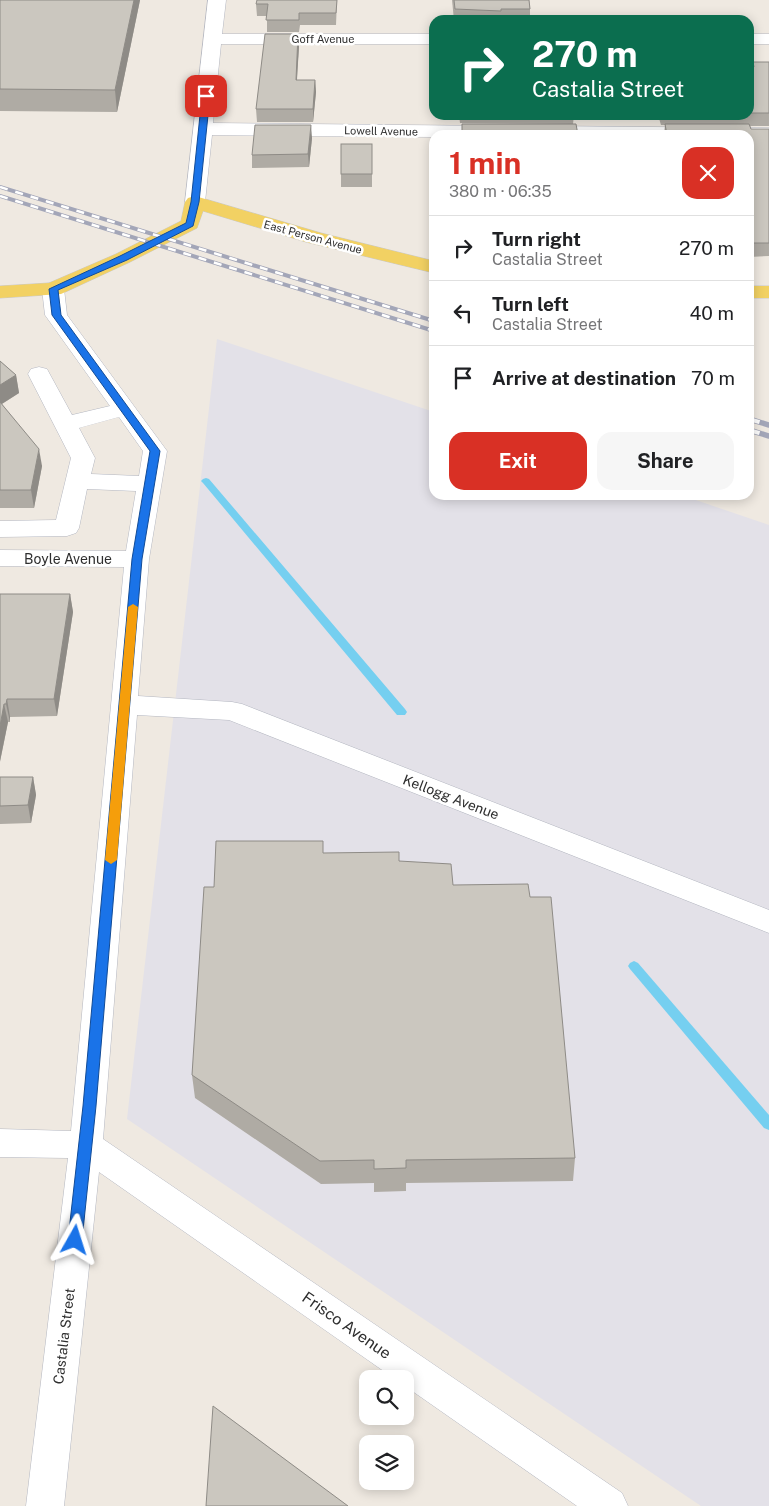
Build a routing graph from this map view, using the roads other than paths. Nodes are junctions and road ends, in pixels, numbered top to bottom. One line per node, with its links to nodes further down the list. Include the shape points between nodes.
1 (217, 0): 2 (street)
2 (212, 39): 3 (street, Goff Avenue); 6 (street)
3 (429, 39)
4 (754, 39): 5 (street)
5 (769, 39)
6 (202, 129): 7 (street, Lowell Avenue); 10 (street)
7 (429, 131)
8 (754, 134): 9 (street, Lowell Avenue)
9 (769, 134)
10 (195, 202): 11 (main road, East Person Avenue, via 350,248); 12 (main road, via 190,224)
11 (429, 266)
12 (53, 289): 13 (main road); 17 (street, Castalia Street, via 56,315)
13 (0, 292)
14 (754, 292): 15 (main road)
15 (769, 292)
16 (39, 374): 18 (street)
17 (125, 409): 18 (street); 20 (street, Castalia Street, via 155,451)
18 (65, 424): 19 (street, via 82,458)
19 (77, 481): 20 (street); 21 (street, via 67,528)
20 (150, 484): 23 (street, Castalia Street)
21 (0, 529)
22 (0, 558): 23 (street, Boyle Avenue)
23 (137, 559): 24 (street, Castalia Street)
24 (125, 705): 25 (street, Kellogg Avenue, via 232,711); 27 (street, Castalia Street)
25 (769, 922)
26 (0, 1143): 27 (street)
27 (86, 1144): 28 (street, Castalia Street); 29 (street, Frisco Avenue)
28 (45, 1506)
29 (608, 1506)

